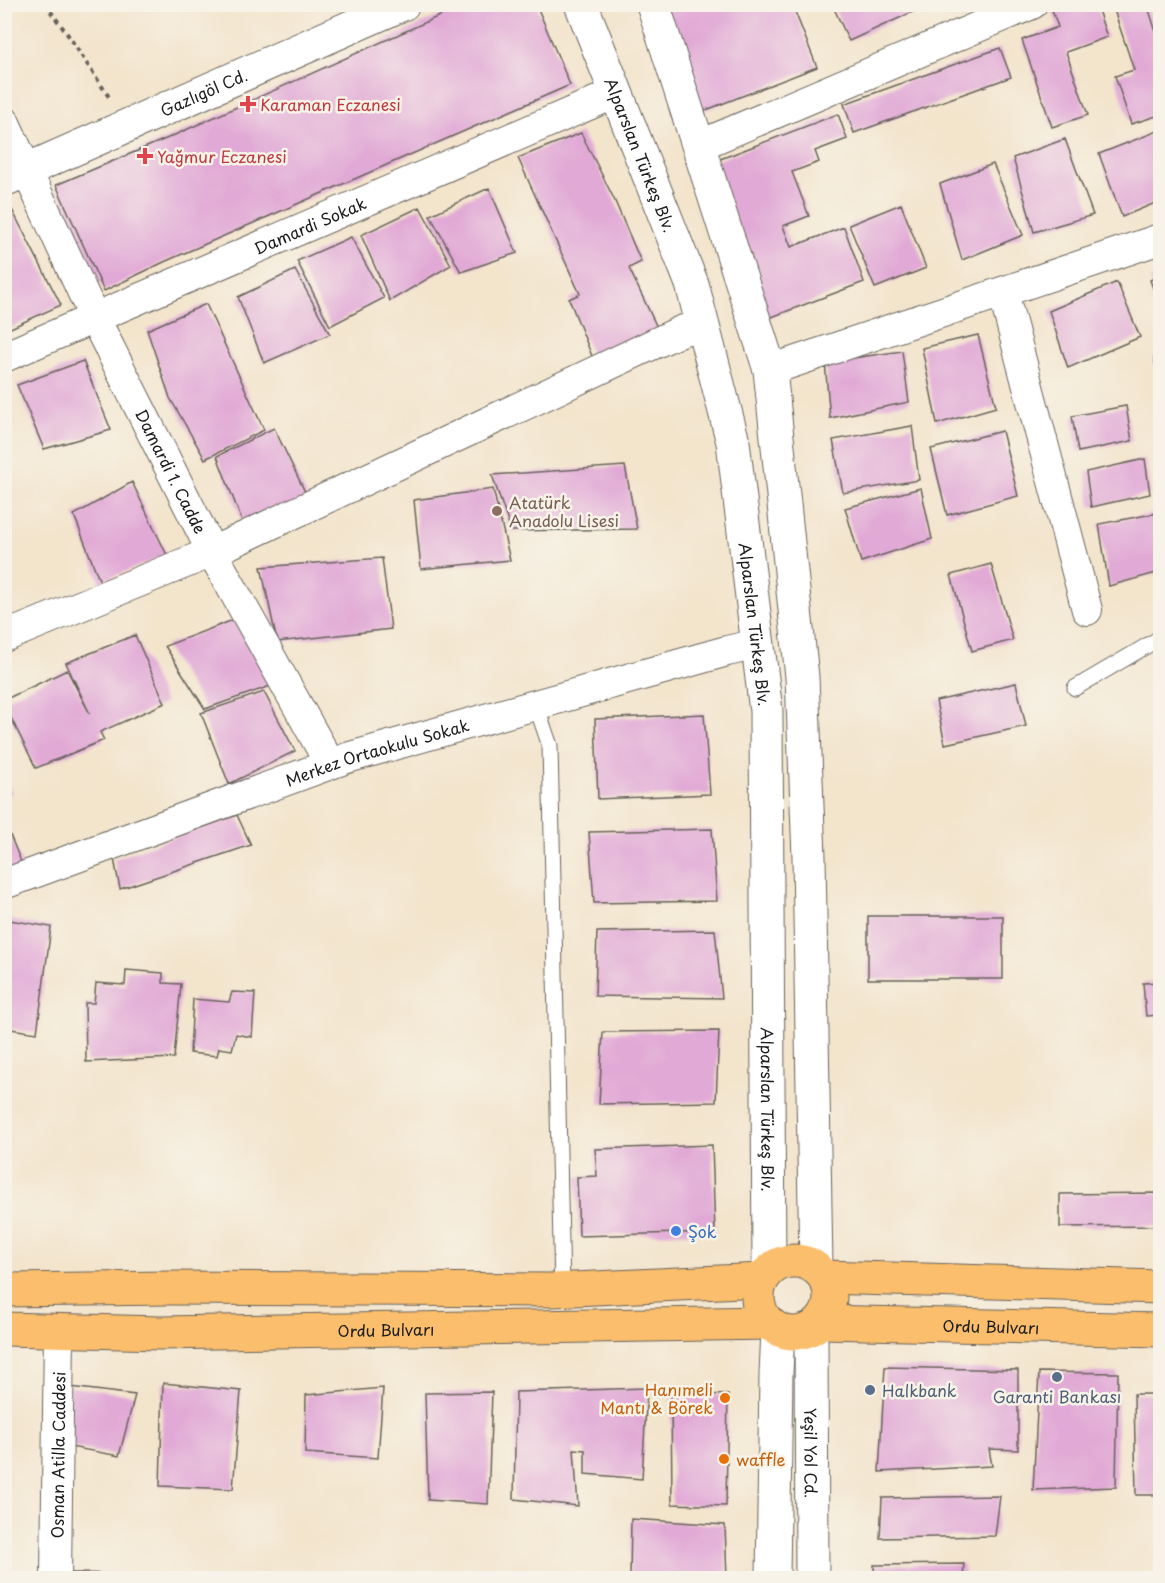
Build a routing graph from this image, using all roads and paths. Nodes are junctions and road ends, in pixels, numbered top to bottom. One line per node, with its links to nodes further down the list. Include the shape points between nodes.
1 (45, 4): 8 (path)
2 (403, 4): 8 (street, Gazlıgöl Cd.)
3 (581, 4): 6 (street, Alparslan Türkeş Blv.)
4 (653, 4): 9 (street)
5 (1032, 4): 9 (street)
6 (616, 93): 13 (street, Damardi Sokak); 14 (street, Alparslan Türkeş Blv., via 692,284)
7 (4, 122): 10 (street, Damardi 1. Cadde)
8 (128, 126): 10 (street, Gazlıgöl Cd.)
9 (698, 146): 16 (street)
10 (16, 175): 13 (street, Damardi 1. Cadde)
11 (1161, 239): 12 (street)
12 (1003, 292): 16 (street); 18 (street)
13 (94, 317): 15 (street, Damardi Sokak); 17 (street, Damardi 1. Cadde)
14 (702, 324): 17 (street); 21 (street, Alparslan Türkeş Blv., via 733,442)
15 (4, 357)
16 (770, 370): 26 (street, via 802,677)
17 (212, 552): 19 (street); 24 (street, Damardi 1. Cadde)
18 (1087, 610)
19 (4, 637)
20 (1161, 638): 22 (lane)
21 (758, 644): 23 (street, Merkez Ortaokulu Sokak); 27 (street, Alparslan Türkeş Blv., via 766,711)
22 (1076, 688)
23 (536, 705): 24 (street, Merkez Ortaokulu Sokak); 30 (lane, via 550,746)
24 (330, 764): 25 (street, Merkez Ortaokulu Sokak)
25 (4, 884)
26 (820, 1272): 27 (main road, via 804,1262 792,1261 780,1263); 28 (main road); 31 (main road, via 829,1288 830,1301)
27 (765, 1275): 30 (main road); 32 (main road, via 758,1304)
28 (1161, 1287)
29 (4, 1290): 30 (main road)
30 (562, 1290)
31 (816, 1325): 32 (main road, Ordu Bulvarı, via 789,1333); 35 (main road, Ordu Bulvarı); 38 (street, Yeşil Yol Cd.)
32 (774, 1326): 34 (main road, Ordu Bulvarı, via 161,1333); 37 (street)
33 (4, 1329): 34 (main road, Ordu Bulvarı)
34 (59, 1330): 36 (street, Osman Atilla Caddesi)
35 (1161, 1330)
36 (56, 1578)
37 (773, 1578)
38 (812, 1578)

